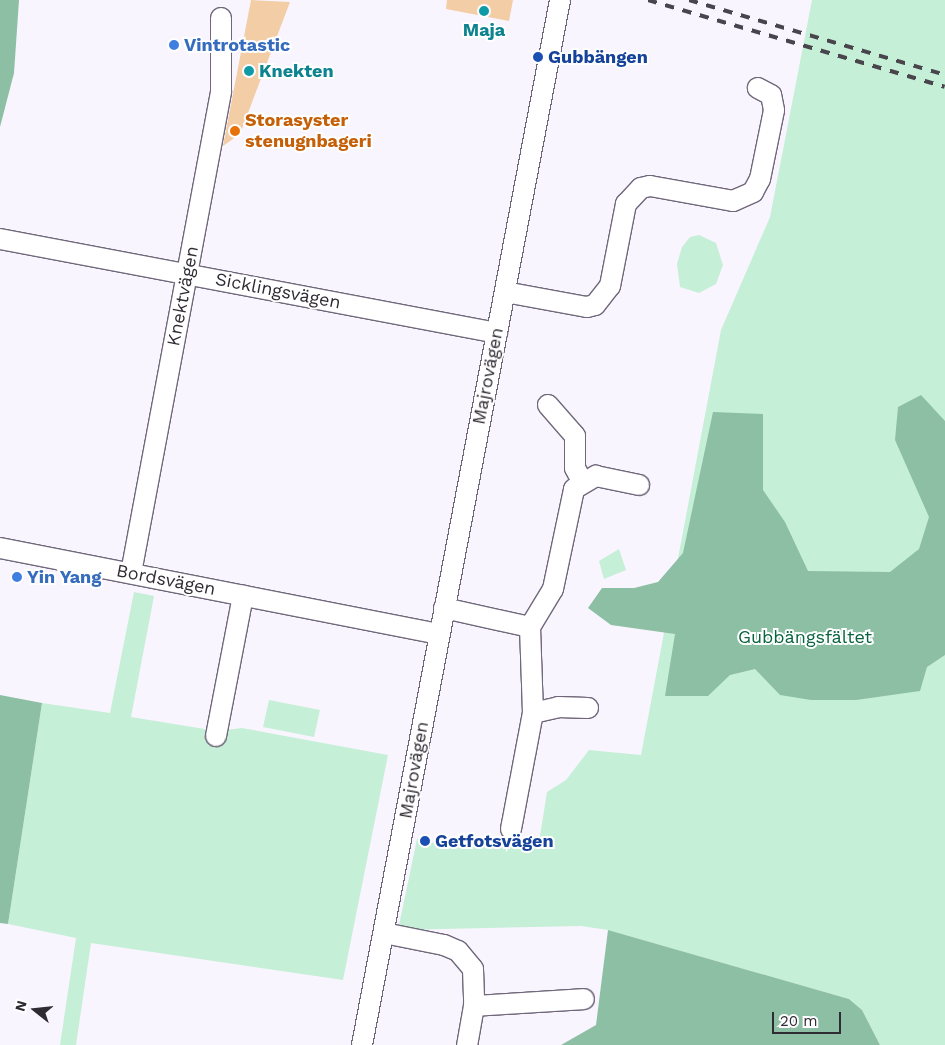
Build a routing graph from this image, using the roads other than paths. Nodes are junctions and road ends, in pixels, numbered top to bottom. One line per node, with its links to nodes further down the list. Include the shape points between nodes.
1 (560, 0): 6 (street, Majrovägen)
2 (221, 18): 5 (street, Knektvägen, via 221,91)
3 (758, 88): 6 (street, via 771,95 774,110 760,179 753,192 733,201 650,186 642,188 626,204 610,286 595,304 586,307)
4 (0, 239): 5 (street, Sicklingsvägen)
5 (188, 273): 7 (street, Sicklingsvägen); 12 (street, Knektvägen)
6 (504, 292): 7 (street, Majrovägen)
7 (497, 333): 14 (street, Majrovägen)
8 (548, 405): 9 (street, via 575,436 575,468)
9 (582, 482): 10 (street, via 596,476); 15 (street, via 574,489 553,589)
10 (640, 485)
11 (0, 548): 12 (street, Bordsvägen)
12 (131, 573): 13 (street, Bordsvägen)
13 (243, 596): 16 (street, Bordsvägen); 19 (street)
14 (444, 608): 15 (street); 16 (street, Majrovägen)
15 (530, 627): 18 (street)
16 (439, 634): 21 (street, Majrovägen)
17 (588, 708): 18 (street, via 558,707)
18 (533, 713): 20 (street)
19 (216, 736)
20 (510, 829)
21 (384, 933): 23 (street, via 458,951 473,970); 24 (street, Majrovägen)
22 (584, 999): 23 (street)
23 (474, 1006): 25 (street)
24 (362, 1045)
25 (467, 1045)

